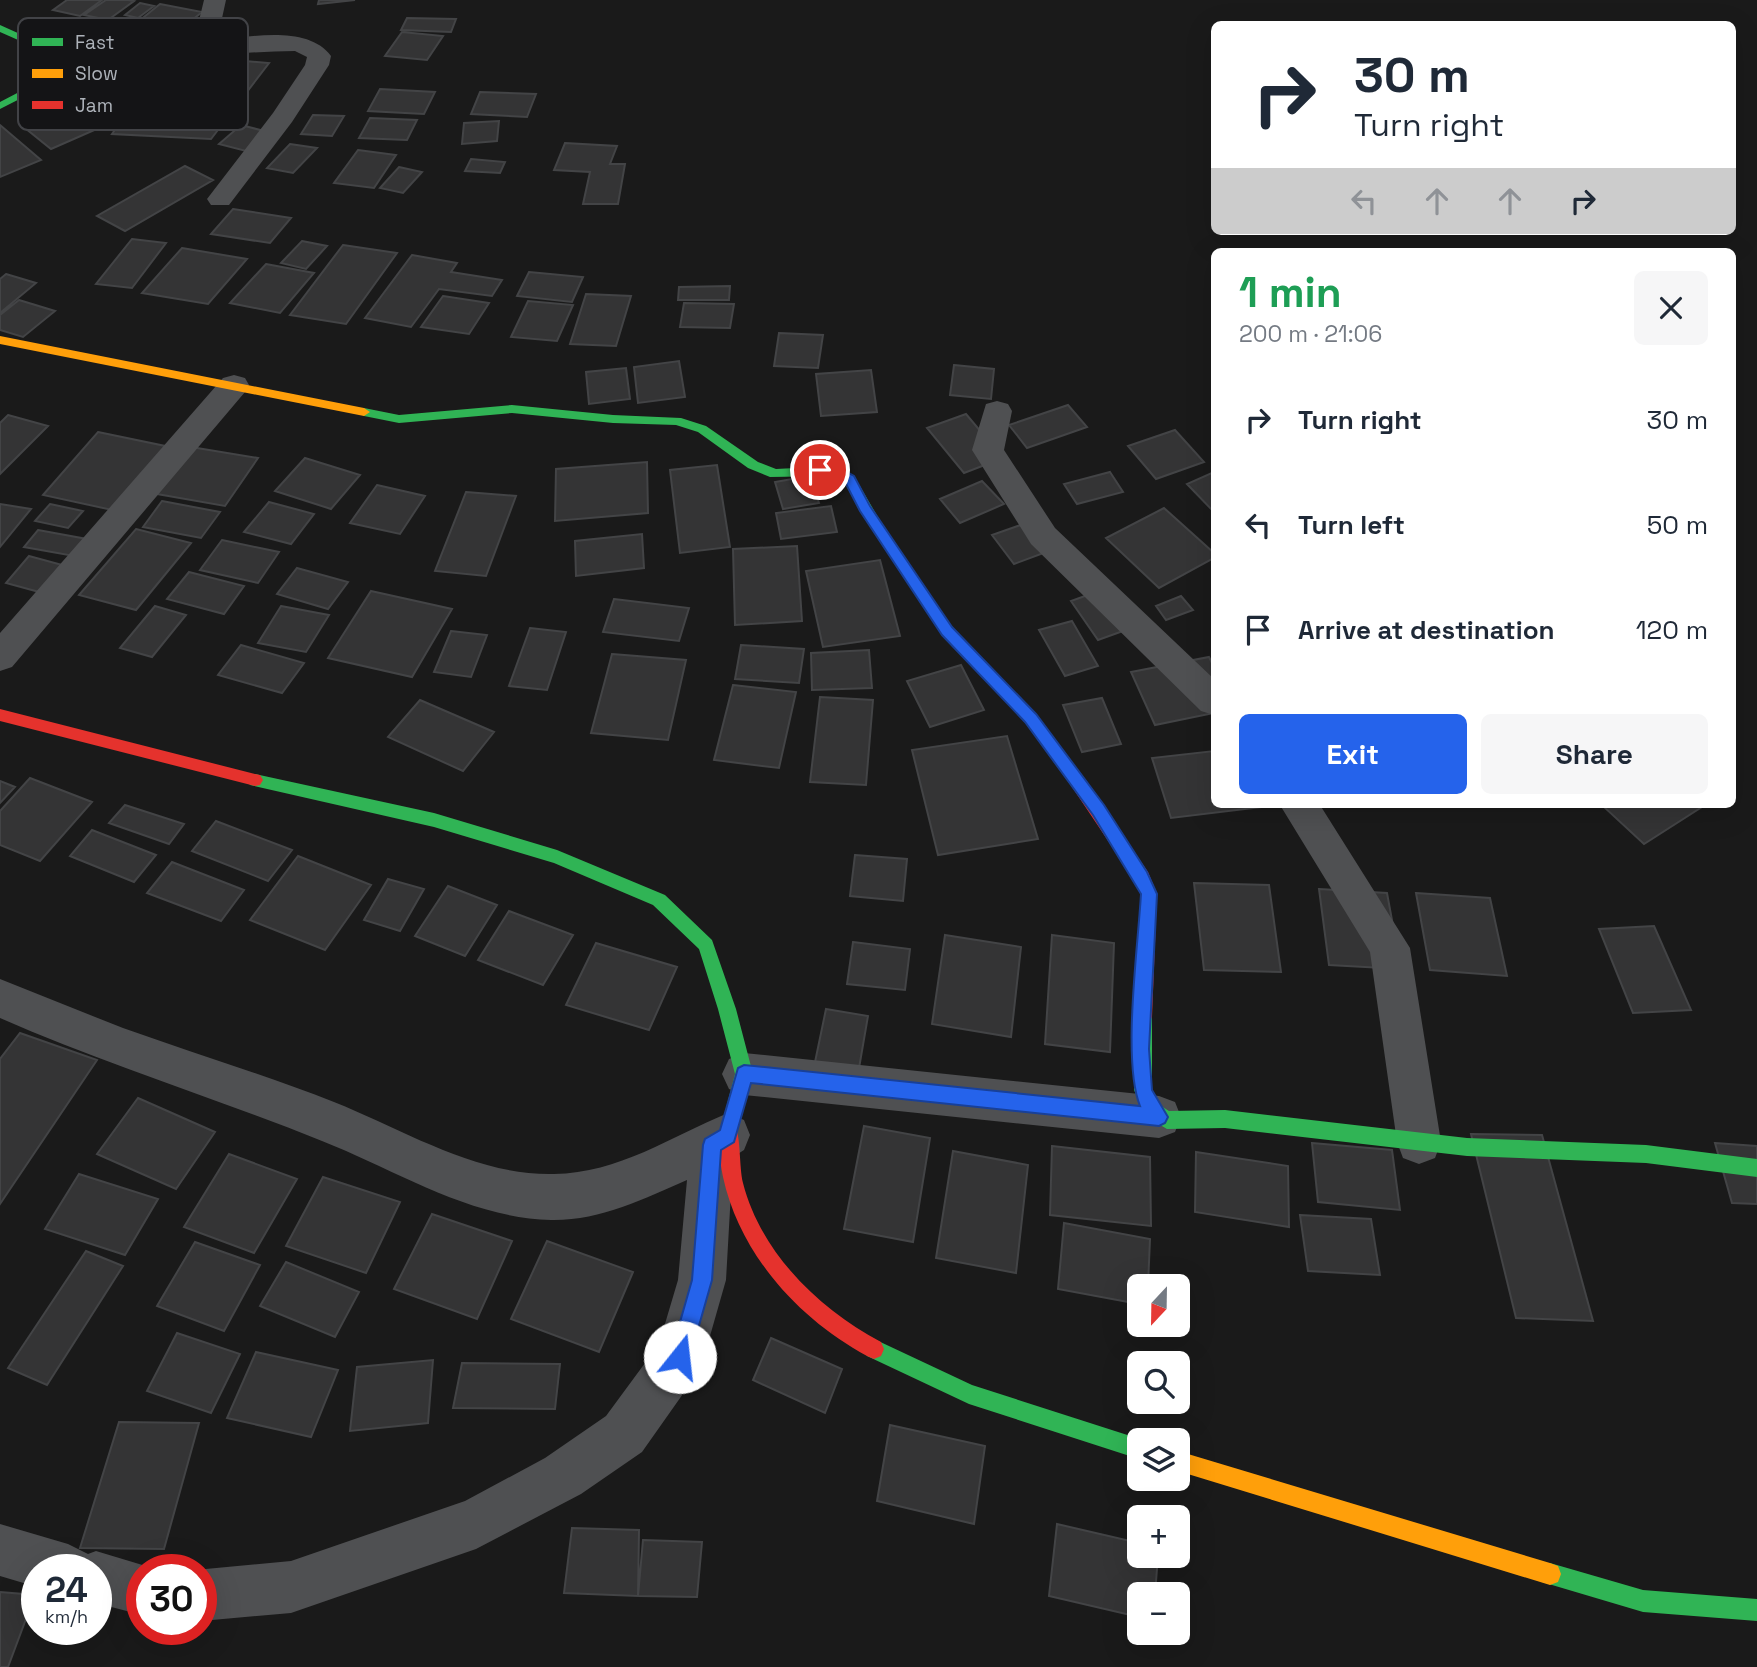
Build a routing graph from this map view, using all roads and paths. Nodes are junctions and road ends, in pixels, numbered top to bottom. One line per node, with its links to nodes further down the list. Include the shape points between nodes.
1 (215, 0): 2 (street)
2 (211, 18)
3 (0, 27): 4 (street)
4 (18, 36)
5 (248, 47): 8 (street, via 297,44 319,56 283,117)
6 (18, 97): 7 (street)
7 (0, 106)
8 (220, 200)
9 (0, 340): 10 (street)
10 (234, 385): 12 (street); 18 (street, via 398,419 512,409 677,421 702,429 753,465 775,474 820,470 849,479 947,631 1031,718 1142,877 1149,894 1143,1090)
11 (996, 411): 13 (street, via 988,450 1043,536)
12 (0, 657)
13 (1211, 698)
14 (0, 715): 17 (street, via 435,820 556,857 659,900 705,945)
15 (1301, 808): 20 (street, via 1390,948)
16 (0, 998): 19 (street, via 482,1185 551,1197 592,1194 638,1181)
17 (744, 1074): 18 (street); 19 (street)
18 (1159, 1117): 20 (street, via 1225,1119)
19 (720, 1140): 22 (street, via 737,1200 774,1266 853,1339 969,1394); 26 (street, via 702,1280 680,1357 624,1434 564,1476 476,1523 292,1587)
20 (1419, 1142): 21 (street, via 1646,1154)
21 (1757, 1168)
22 (1127, 1445)
23 (1190, 1465): 27 (street, via 1384,1527 1643,1601)
24 (0, 1550): 25 (street)
25 (21, 1556)
26 (217, 1593)
27 (1757, 1610)

